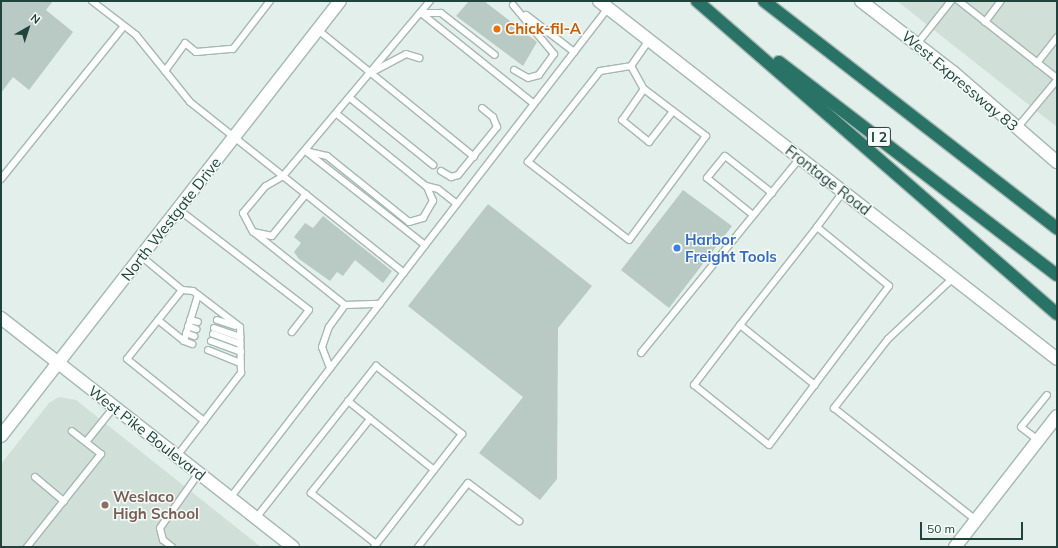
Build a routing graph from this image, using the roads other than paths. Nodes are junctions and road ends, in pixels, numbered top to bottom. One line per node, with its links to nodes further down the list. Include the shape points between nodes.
1 (92, 1): 15 (lane)
2 (270, 1): 26 (lane, via 233,49 196,52 185,42)
3 (340, 1): 16 (street, North Westgate Drive)
4 (430, 1): 13 (lane)
5 (698, 1): 58 (highway, I 2); 66 (highway)
6 (764, 1): 53 (highway, I 2)
7 (861, 1): 19 (street, West Expressway 83)
8 (951, 1): 19 (lane)
9 (959, 1): 14 (lane)
10 (1001, 1): 14 (lane)
11 (510, 3): 20 (lane); 25 (lane, via 554,54 539,76 528,78)
12 (603, 5): 18 (street, Frontage Road); 20 (lane)
13 (421, 13): 21 (lane, via 441,13); 27 (lane); 31 (lane)
14 (985, 22): 23 (lane)
15 (124, 26): 26 (lane); 44 (lane)
16 (318, 30): 27 (lane); 36 (street, North Westgate Drive)
17 (1057, 37): 23 (lane)
18 (649, 40): 24 (lane); 39 (street, Frontage Road)
19 (917, 44): 35 (street, West Expressway 83)
20 (574, 52): 31 (lane)
21 (495, 55)
22 (419, 58): 27 (lane, via 406,54)
23 (1037, 62): 28 (lane)
24 (632, 66): 29 (lane); 33 (lane, via 600,71 528,162 629,240 706,136)
25 (514, 70)
26 (165, 71): 36 (lane, via 190,102)
27 (371, 73): 30 (lane); 38 (lane)
28 (1057, 79): 35 (lane)
29 (644, 89): 33 (lane); 33 (lane, via 622,120 649,142)
30 (350, 98): 34 (lane); 41 (lane)
31 (534, 104): 49 (lane)
32 (482, 108): 38 (lane, via 493,117 498,127)
33 (673, 111)
34 (337, 114): 37 (lane); 45 (lane)
35 (1017, 128): 40 (street, West Expressway 83)
36 (234, 137): 43 (lane); 50 (street, North Westgate Drive)
37 (305, 151): 43 (lane); 45 (lane, via 327,156 409,222 422,218 433,200); 55 (lane)
38 (474, 157): 42 (lane, via 458,175 451,177)
39 (800, 158): 46 (street, Frontage Road); 47 (lane)
40 (1057, 162)
41 (433, 165)
42 (441, 171)
43 (284, 176): 48 (lane); 54 (lane, via 266,186 243,213)
44 (1, 180)
45 (426, 186): 49 (lane, via 438,188)
46 (843, 192): 52 (lane); 59 (street, Frontage Road)
47 (772, 193): 51 (lane); 51 (lane, via 725,156 707,178)
48 (306, 194): 54 (lane, via 272,236); 57 (lane)
49 (457, 204): 55 (lane)
50 (178, 209): 56 (street, North Westgate Drive); 75 (lane, via 309,310)
51 (753, 215): 84 (lane)
52 (817, 227): 71 (lane); 89 (lane, via 889,286)
53 (1057, 228)
54 (253, 232): 63 (lane)
55 (425, 245): 57 (lane)
56 (142, 256): 60 (lane); 87 (street, North Westgate Drive)
57 (404, 273): 62 (lane)
58 (1057, 275)
59 (953, 278): 85 (street, Frontage Road); 107 (lane, via 888,339 834,408)
60 (182, 290): 61 (lane); 68 (lane)
61 (198, 295): 64 (lane); 73 (lane)
62 (380, 304): 63 (lane); 88 (lane)
63 (345, 305): 88 (lane, via 329,327 322,347)
64 (192, 312): 65 (lane); 70 (lane)
65 (200, 314)
66 (1057, 314)
67 (1, 318): 87 (street, West Pike Boulevard)
68 (158, 320): 79 (lane); 95 (lane, via 127,359)
69 (217, 320): 73 (lane)
70 (189, 323): 72 (lane); 76 (lane)
71 (740, 325): 89 (lane); 89 (lane, via 694,385 769,445)
72 (197, 326)
73 (240, 328): 78 (lane)
74 (214, 331): 78 (lane)
75 (292, 332)
76 (186, 333): 77 (lane); 79 (lane)
77 (194, 336)
78 (240, 340): 83 (lane)
79 (184, 341): 81 (lane)
80 (211, 342): 83 (lane)
81 (192, 344)
82 (208, 350): 86 (lane)
83 (241, 352): 86 (lane)
84 (641, 353)
85 (1057, 359)
86 (241, 363): 95 (lane, via 241,373)
87 (58, 364): 92 (street, West Pike Boulevard); 97 (street, North Westgate Drive)
88 (330, 368): 104 (lane)
89 (814, 385)
90 (1047, 395): 98 (lane, via 1021,427)
91 (348, 401): 94 (lane); 101 (lane, via 376,366 462,434); 106 (lane)
92 (114, 407): 99 (lane); 100 (street, West Pike Boulevard)
93 (1057, 416): 98 (street)
94 (370, 418): 101 (lane); 109 (lane, via 311,493)
95 (204, 421): 100 (lane)
96 (72, 431): 99 (lane)
97 (1, 436)
98 (1038, 440): 107 (street)
99 (86, 442): 105 (lane, via 101,454)
100 (177, 456): 102 (street, West Pike Boulevard)
101 (434, 470): 109 (lane)
102 (199, 473): 104 (street, West Pike Boulevard); 111 (lane, via 162,524 163,540)
103 (35, 478): 105 (lane)
104 (230, 498): 106 (street, West Pike Boulevard)
105 (64, 501): 110 (lane)
106 (256, 518): 112 (street, West Pike Boulevard)
107 (976, 520): 114 (street)
108 (519, 521): 113 (lane, via 468,483)
109 (375, 546)
110 (27, 547)
111 (172, 547)
112 (293, 547)
113 (418, 547)
114 (955, 547)

